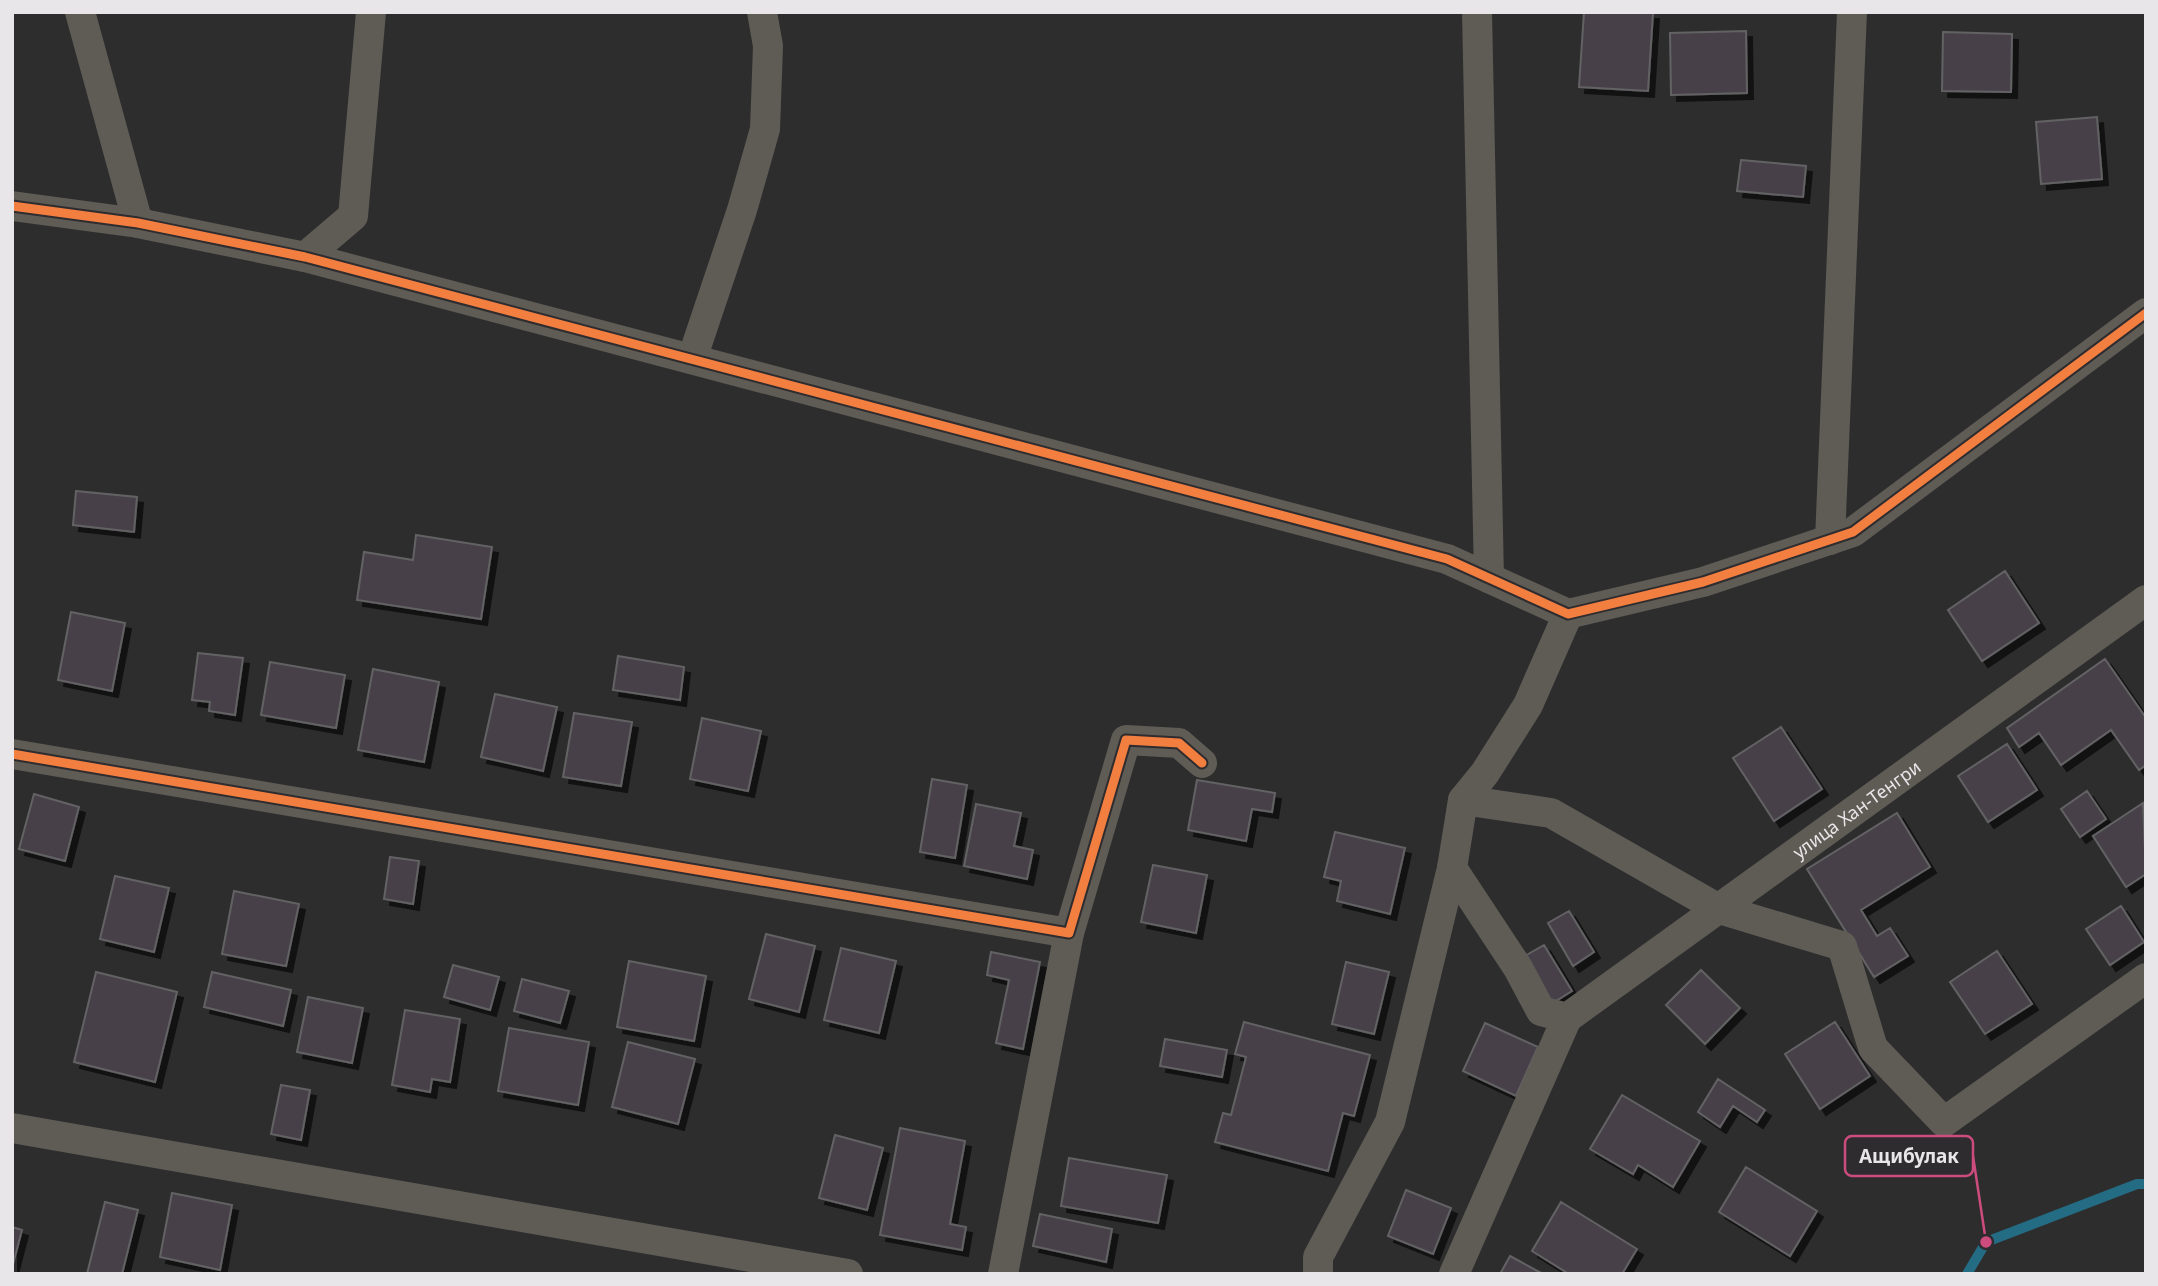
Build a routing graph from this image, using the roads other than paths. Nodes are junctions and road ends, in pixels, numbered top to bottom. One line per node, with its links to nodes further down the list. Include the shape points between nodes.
1 (80, 12): 7 (street)
2 (371, 12): 8 (street, via 353,216)
3 (762, 12): 10 (street, via 768,46 765,129)
4 (1477, 12): 12 (street)
5 (1852, 12): 11 (street)
6 (12, 205): 7 (street)
7 (138, 223): 8 (street)
8 (305, 257): 10 (street)
9 (2146, 313): 11 (street, via 1853,532)
10 (692, 359): 12 (street, via 1447,559)
11 (1830, 540): 14 (street, via 1703,582)
12 (1489, 578): 14 (street)
13 (2146, 600): 19 (street, улица Хан-Тенгри)
14 (1568, 614): 17 (street, via 1528,705)
15 (12, 754): 20 (street)
16 (1202, 763): 20 (street, via 1179,743 1126,740)
17 (1463, 800): 18 (street); 19 (street, via 1551,813)
18 (1452, 869): 22 (street, via 1541,1011); 26 (street, via 1390,1122 1318,1257)
19 (1719, 909): 21 (street, via 1842,946 1873,1048 1944,1122); 22 (street, улица Хан-Тенгри)
20 (1069, 933): 25 (street)
21 (2146, 978)
22 (1567, 1018): 27 (street)
23 (12, 1128): 24 (street)
24 (848, 1274)
25 (1003, 1274)
26 (1318, 1274)
27 (1454, 1274)

